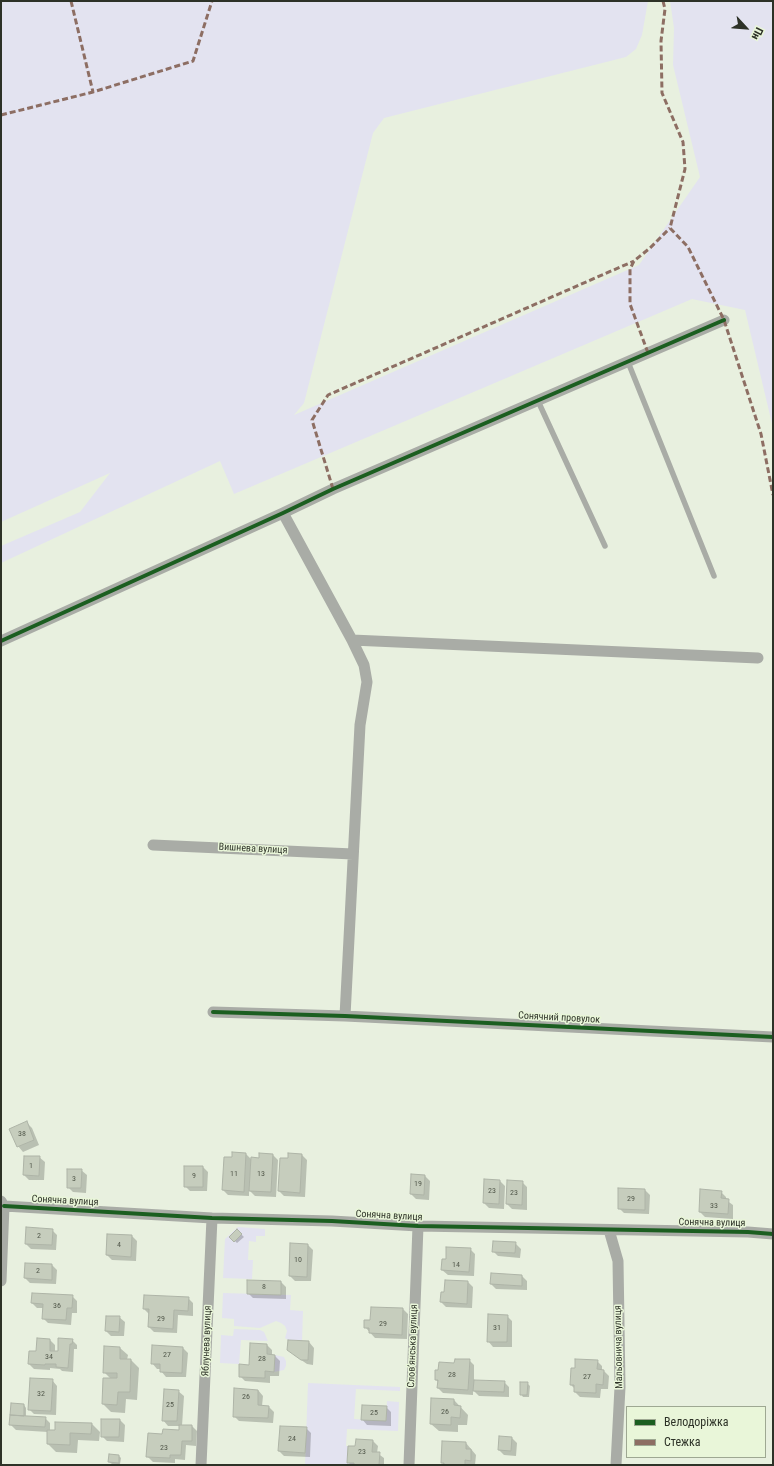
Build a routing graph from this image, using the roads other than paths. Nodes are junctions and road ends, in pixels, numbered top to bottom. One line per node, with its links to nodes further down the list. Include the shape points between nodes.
1 (724, 320): 2 (street)
2 (628, 362): 3 (street); 6 (lane)
3 (538, 401): 4 (street); 5 (lane)
4 (283, 513): 7 (street); 8 (street)
5 (606, 546)
6 (714, 576)
7 (1, 640)
8 (352, 640): 9 (street); 11 (street, via 364,665 367,682 360,725)
9 (758, 658)
10 (152, 845): 11 (street, Вишнева вулиця)
11 (353, 854): 13 (street)
12 (213, 1012): 13 (street, Сонячний провулок)
13 (345, 1016): 14 (street, Сонячний провулок)
14 (773, 1037)
15 (2, 1204): 16 (street, Сонячна вулиця); 20 (street)
16 (212, 1218): 17 (street, Сонячна вулиця); 21 (street, Яблунева вулиця)
17 (418, 1226): 18 (street, Сонячна вулиця); 22 (street, Словʼянська вулиця)
18 (610, 1230): 19 (street, Сонячна вулиця); 23 (street, Мальовнича вулиця, via 618,1261 620,1387)
19 (773, 1234)
20 (1, 1281)
21 (201, 1465)
22 (409, 1465)
23 (616, 1465)

